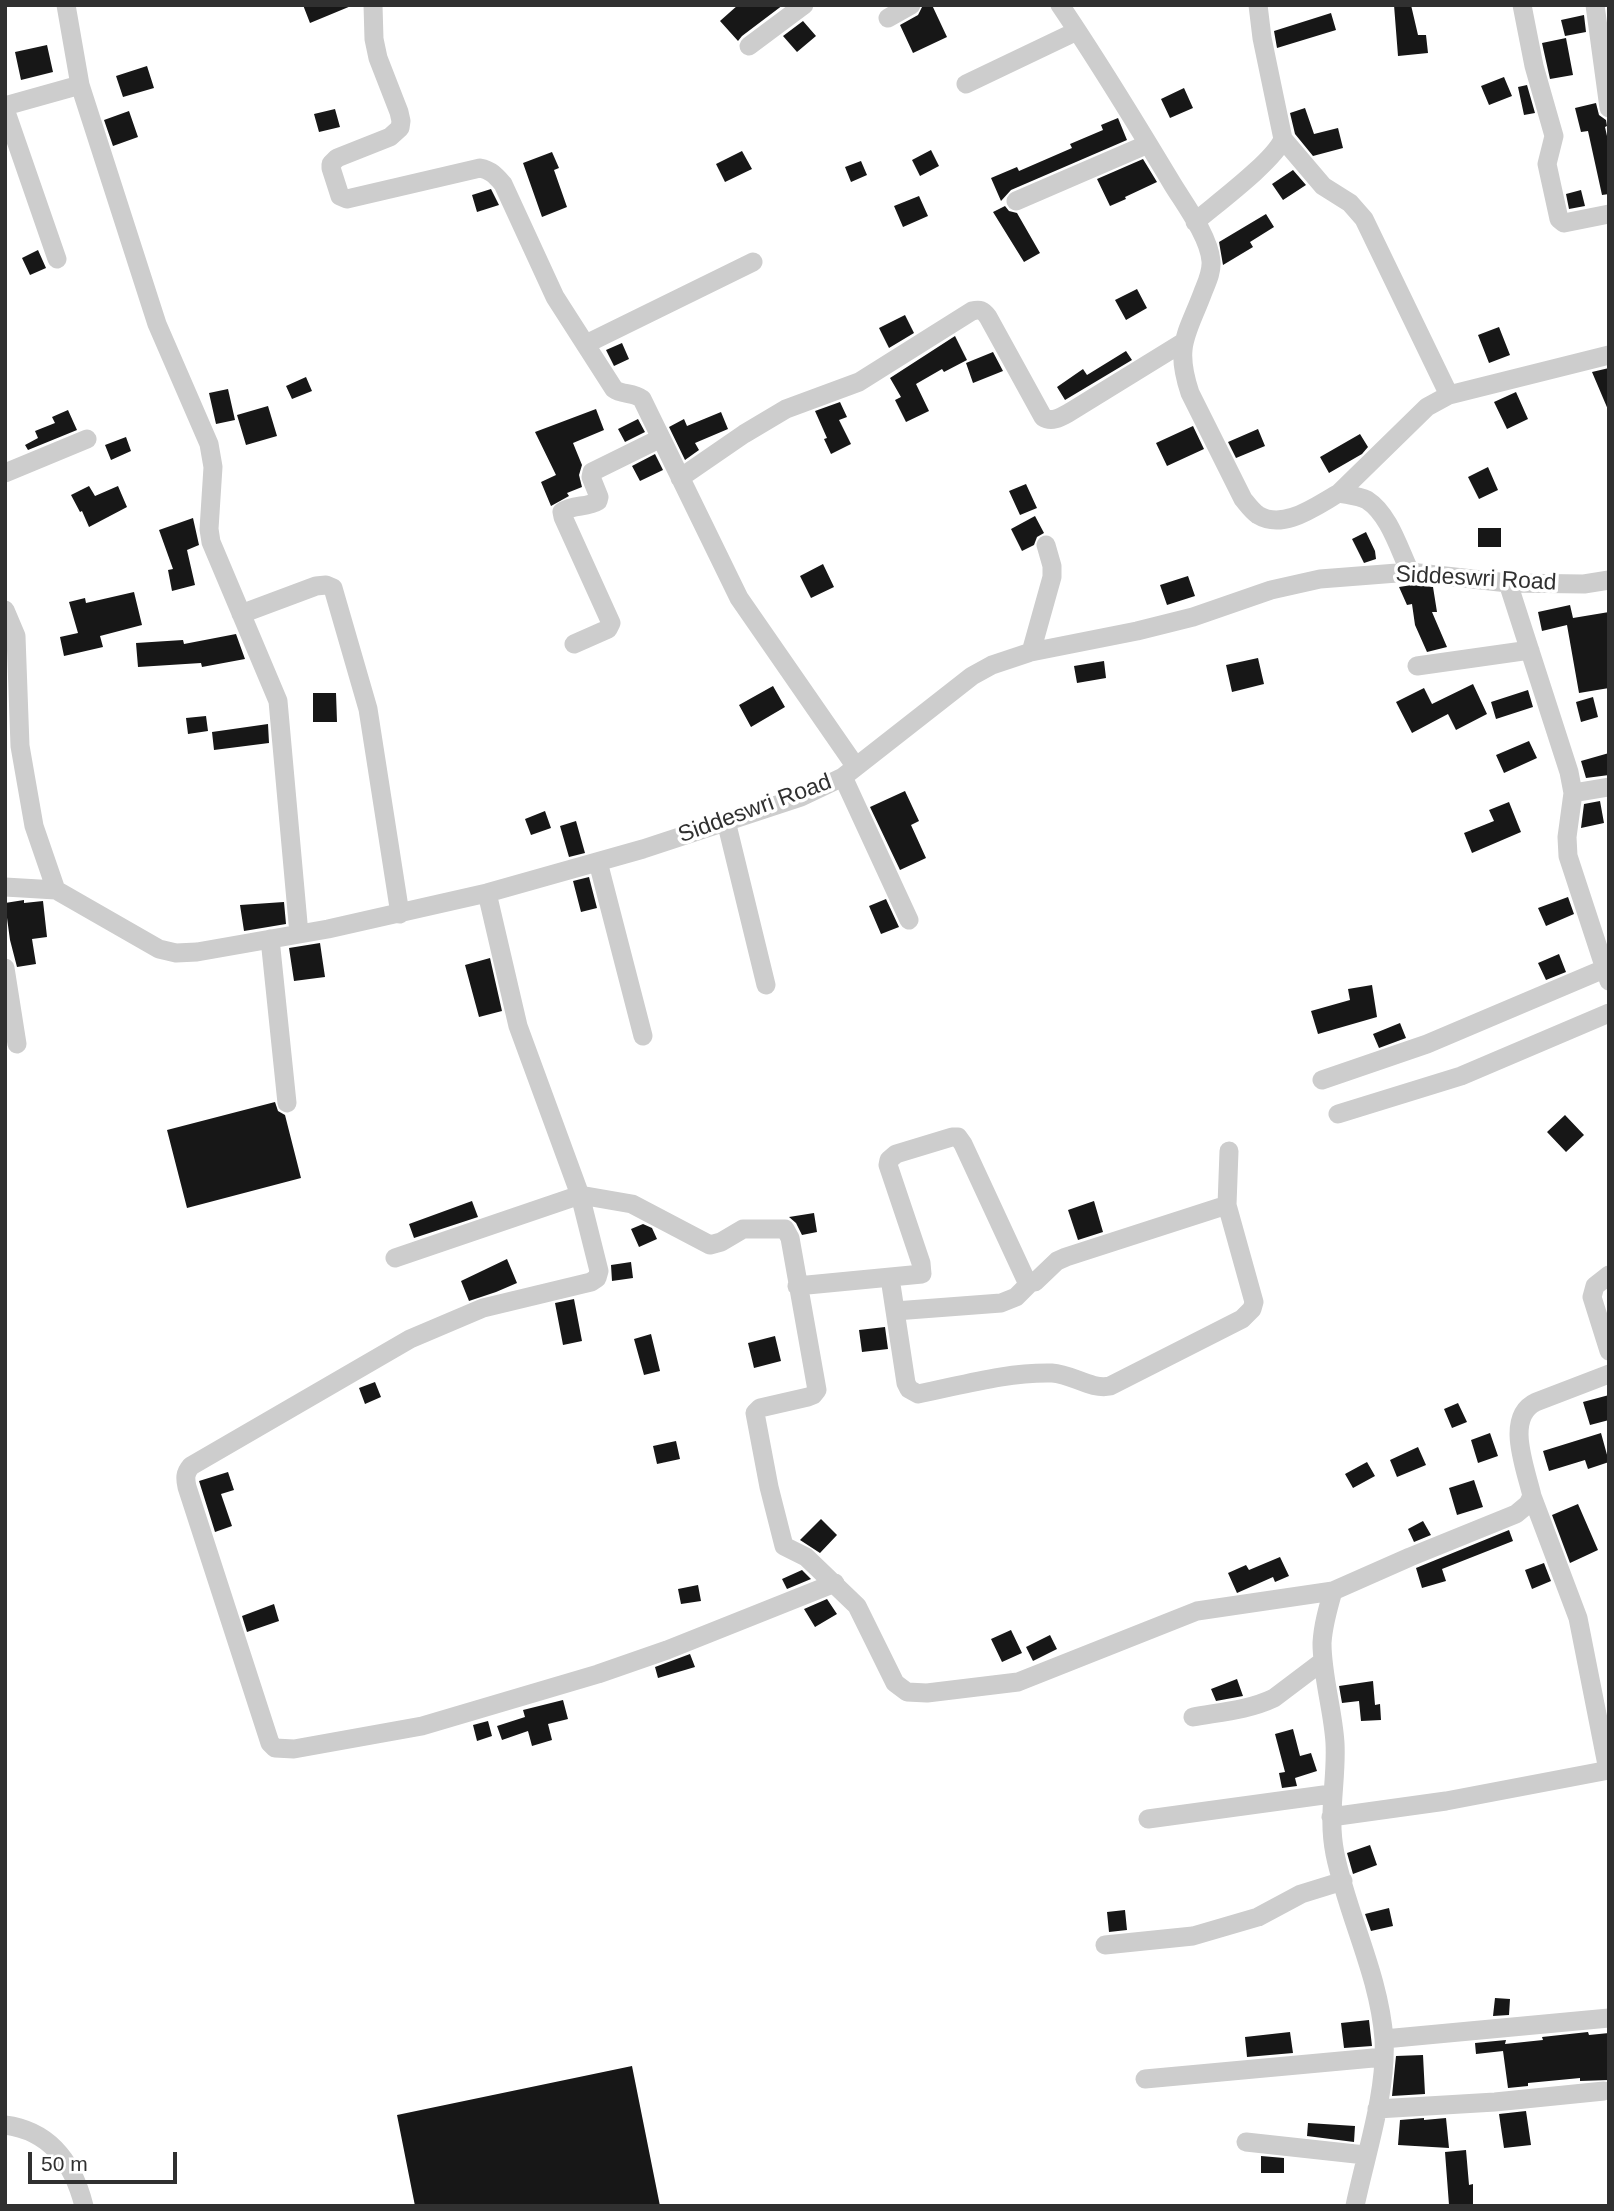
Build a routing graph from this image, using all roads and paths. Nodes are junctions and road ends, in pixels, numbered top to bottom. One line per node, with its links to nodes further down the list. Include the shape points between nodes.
1 (66, 5): 13 (street)
2 (373, 5): 24 (street, via 374,40 399,112 400,128 331,163 340,196 347,199 480,168 488,170 503,184 555,297)
3 (803, 5): 11 (street)
4 (911, 5): 9 (street)
5 (1060, 5): 10 (street)
6 (1258, 5): 16 (street)
7 (1522, 5): 19 (street, via 1554,136 1547,164 1559,219 1564,223)
8 (1595, 5): 15 (street)
9 (888, 18)
10 (1077, 31): 12 (street); 17 (street)
11 (749, 46)
12 (966, 84)
13 (80, 85): 14 (street); 37 (street, via 157,324 209,444 213,467 209,534)
14 (5, 108): 21 (street)
15 (1609, 108)
16 (1283, 139): 20 (street, via 1268,159); 26 (street, via 1323,186 1350,203 1364,219)
17 (1148, 144): 18 (street); 20 (street)
18 (1016, 201)
19 (1609, 214)
20 (1195, 222): 23 (street, via 1207,247 1210,274)
21 (57, 259)
22 (753, 262): 24 (street)
23 (1182, 343): 30 (street, via 1052,420 1043,416 988,317 978,309 859,382 786,409); 31 (street, via 1190,393 1243,499 1256,514 1277,521 1292,518)
24 (586, 344): 27 (street, via 614,389 642,399)
25 (1609, 355): 26 (street)
26 (1449, 395): 31 (street, via 1427,407)
27 (661, 438): 30 (street); 39 (street, via 592,472 598,501 562,512 611,623 608,629)
28 (88, 439): 29 (street)
29 (5, 473)
30 (680, 478): 43 (street, via 739,598)
31 (1339, 493): 33 (street, via 1364,498 1375,506)
32 (1046, 545): 41 (street, via 1052,577)
33 (1410, 572): 35 (street, Siddeswri Road); 41 (street, Siddeswri Road, via 1303,582 1193,618)
34 (1609, 580): 35 (street, Siddeswri Road)
35 (1508, 583): 40 (street)
36 (5, 610): 38 (street)
37 (241, 614): 51 (street, via 316,586 333,588 366,701); 53 (street, via 278,701)
38 (10, 637): 49 (street, via 20,746 34,826)
39 (574, 644)
40 (1530, 650): 42 (street); 45 (street)
41 (1031, 652): 43 (street, Siddeswri Road, via 972,676)
42 (1418, 666)
43 (849, 772): 46 (street, Siddeswri Road, via 801,797); 52 (street)
44 (1609, 787): 45 (street)
45 (1573, 793): 56 (street, via 1568,856)
46 (726, 821): 47 (street, Siddeswri Road); 57 (street)
47 (598, 862): 50 (street, Siddeswri Road); 59 (street)
48 (5, 887): 49 (street, Siddeswri Road)
49 (56, 890): 54 (street, Siddeswri Road, via 159,949 197,952)
50 (487, 893): 51 (street, Siddeswri Road); 65 (street, via 519,1026)
51 (400, 914): 53 (street, Siddeswri Road)
52 (909, 920)
53 (299, 934): 54 (street, Siddeswri Road)
54 (270, 939): 62 (street)
55 (5, 968): 60 (street)
56 (1606, 975): 61 (street)
57 (766, 985)
58 (1609, 1013): 63 (street, via 1461,1076)
59 (643, 1036)
60 (17, 1044)
61 (1322, 1080)
62 (287, 1103)
63 (1338, 1114)
64 (1229, 1151): 66 (street)
65 (580, 1195): 67 (street); 71 (street, via 632,1204 710,1245 743,1229 785,1228); 76 (street, via 597,1278 483,1308 410,1339 186,1471 187,1487 271,1743 275,1748 294,1749 431,1724 667,1650)
66 (1227, 1205): 70 (street, via 1066,1257); 72 (street, via 1254,1302 1252,1309 1242,1319 1110,1386 1062,1374 1024,1373 913,1393 906,1382)
67 (395, 1258)
68 (1609, 1275): 73 (street, via 1595,1286 1592,1297)
69 (890, 1278): 70 (street, via 919,1276 923,1271 889,1160 958,1137 1026,1280); 71 (street); 72 (street)
70 (1031, 1282): 72 (street, via 1016,1297 1001,1303)
71 (797, 1286): 76 (street, via 816,1393 755,1413 784,1546 806,1557)
72 (895, 1311)
73 (1609, 1351)
74 (1609, 1374): 75 (street, via 1536,1402 1521,1415 1519,1435)
75 (1532, 1496): 77 (street, via 1516,1514); 80 (street, via 1578,1618)
76 (835, 1583): 77 (street, via 863,1614 895,1683 907,1692 927,1693 1018,1682 1197,1611)
77 (1333, 1591): 78 (street, via 1324,1629)
78 (1323, 1661): 79 (street, via 1265,1702); 81 (street, via 1335,1745)
79 (1194, 1717)
80 (1608, 1770): 82 (street)
81 (1331, 1794): 82 (street); 83 (street)
82 (1331, 1817): 84 (street)
83 (1149, 1819)
84 (1343, 1881): 85 (street, via 1301,1894 1258,1917 1187,1938); 87 (street, via 1369,1963)
85 (1105, 1945)
86 (1609, 2018): 87 (street)
87 (1384, 2048): 88 (street); 90 (street)
88 (1145, 2079)
89 (1604, 2091): 90 (street)
90 (1377, 2109): 93 (street)
91 (5, 2125): 94 (street, via 38,2136 61,2154)
92 (1246, 2142): 93 (street)
93 (1365, 2155): 95 (street)
94 (84, 2206)
95 (1355, 2206)

